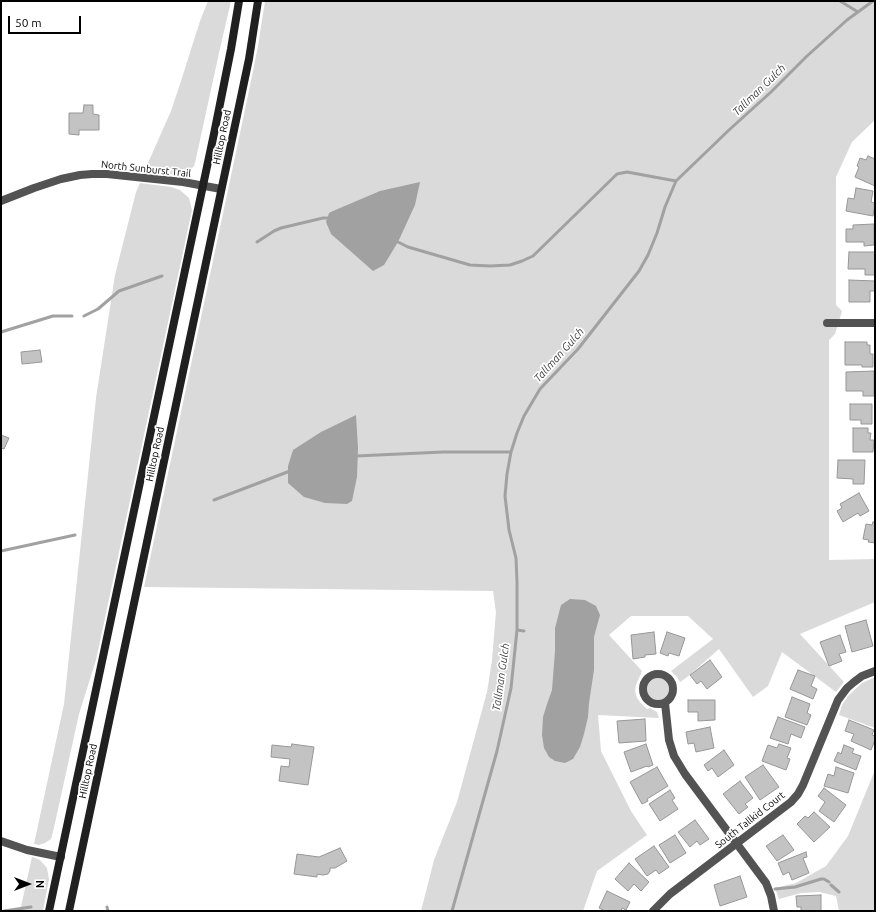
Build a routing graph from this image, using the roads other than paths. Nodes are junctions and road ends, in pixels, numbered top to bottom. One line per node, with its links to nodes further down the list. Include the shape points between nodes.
1 (239, 1): 3 (main road, Hilltop Road)
2 (258, 1): 4 (main road, Hilltop Road, via 249,59)
3 (202, 186): 4 (street, North Sunburst Trail); 5 (street, North Sunburst Trail, via 92,174 61,179); 12 (main road, Hilltop Road)
4 (221, 190): 14 (main road, Hilltop Road)
5 (1, 201)
6 (827, 322): 7 (street)
7 (875, 322)
8 (875, 671): 11 (street, South Tallkid Court, via 854,682 838,700 798,794)
9 (665, 703): 11 (street, via 669,740 674,756)
10 (1, 841): 12 (street)
11 (736, 844): 15 (street, South Tallkid Court, via 670,894); 16 (street, via 766,883 772,896)
12 (61, 857): 13 (main road, Hilltop Road)
13 (49, 911)
14 (69, 911)
15 (653, 911)
16 (774, 911)

